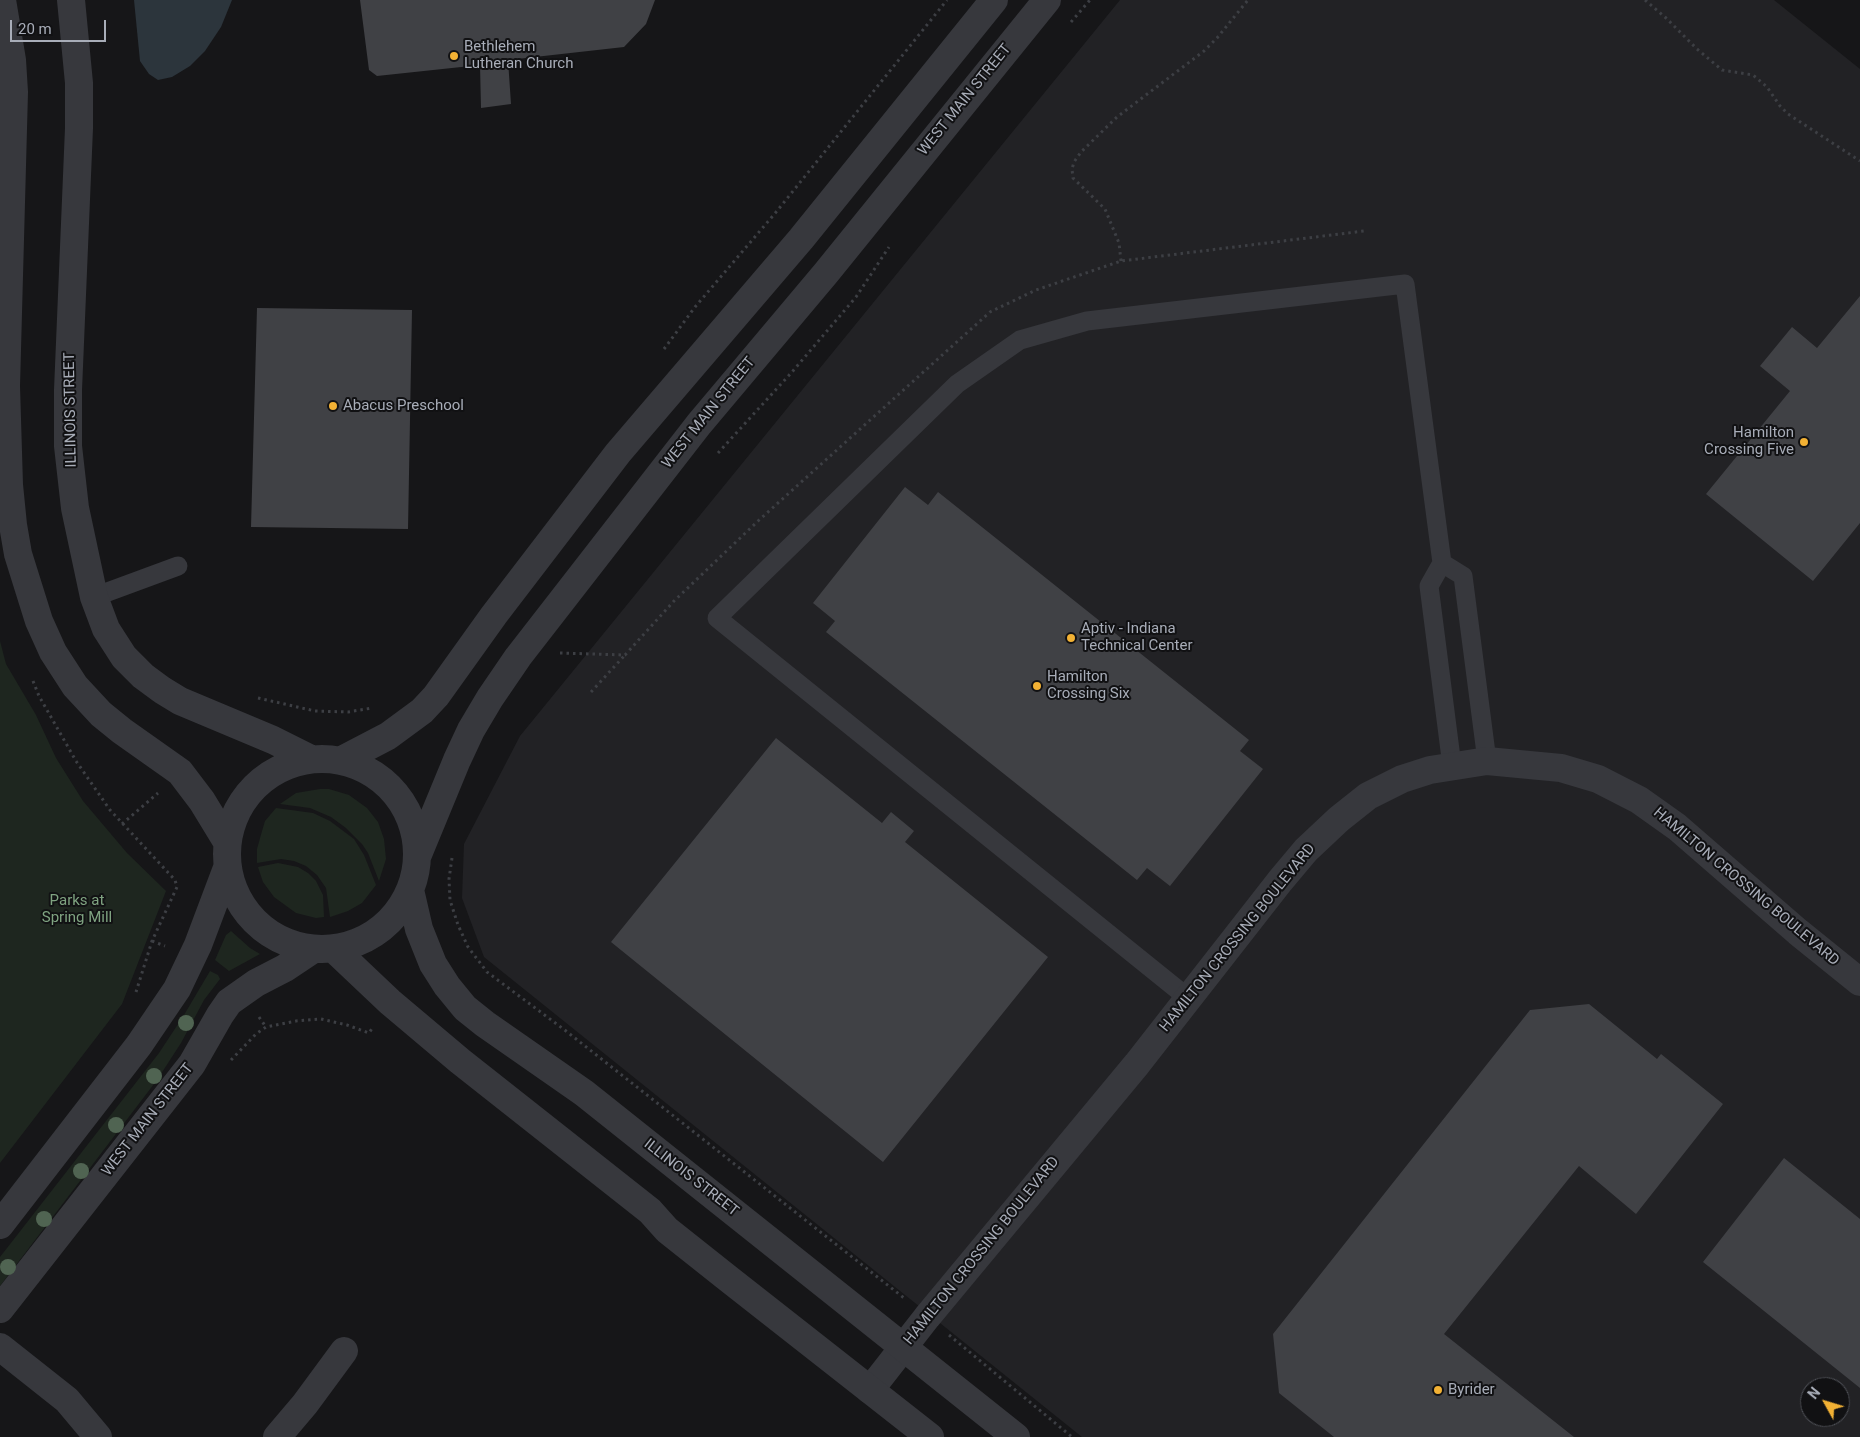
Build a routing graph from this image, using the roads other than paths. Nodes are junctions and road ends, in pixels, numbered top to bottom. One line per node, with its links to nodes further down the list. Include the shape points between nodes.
1 (2, 0): 12 (street, via 14,92 6,386 9,484 18,554 39,621 53,652 75,686 101,714 180,772 202,800)
2 (71, 0): 7 (street, ILLINOIS STREET, via 79,83 79,128 68,446 75,508)
3 (994, 0): 9 (street, via 801,239 618,453 436,696 422,712 396,731)
4 (1046, 0): 13 (street, WEST MAIN STREET, via 826,273 699,424 518,657 471,730)
5 (1442, 563): 10 (lane, via 1463,576); 11 (lane, via 1428,586); 17 (lane, via 1405,284 1087,321 1020,340 957,384 717,618)
6 (178, 566): 7 (lane)
7 (94, 597): 8 (street, ILLINOIS STREET, via 106,629 124,657 143,676 180,701)
8 (310, 759): 9 (street); 12 (street, via 269,775 254,788 233,819)
9 (342, 760): 13 (street, via 360,766 392,791 407,813 414,832)
10 (1487, 761): 11 (street, HAMILTON CROSSING BOULEVARD); 16 (street, HAMILTON CROSSING BOULEVARD, via 1561,768 1598,780 1638,800 1677,827)
11 (1452, 766): 17 (street, HAMILTON CROSSING BOULEVARD, via 1402,779 1368,796 1339,819 1306,850)
12 (227, 855): 15 (street, via 234,891 244,911 256,924 290,945); 18 (street, via 198,945 177,989 139,1045)
13 (417, 857): 14 (street)
14 (410, 890): 15 (street, via 380,930 350,946); 21 (street, ILLINOIS STREET, via 418,929 433,964 466,1008 584,1093)
15 (323, 949): 19 (street, WEST MAIN STREET, via 256,983 229,1002 192,1064); 23 (street, via 650,1211 675,1236)
16 (1860, 982)
17 (1188, 998): 21 (street, HAMILTON CROSSING BOULEVARD)
18 (0, 1225)
19 (0, 1310)
20 (0, 1346): 24 (street, via 66,1400)
21 (904, 1347): 23 (street, HAMILTON CROSSING BOULEVARD); 27 (street, ILLINOIS STREET)
22 (344, 1351): 25 (street)
23 (870, 1390): 26 (street)
24 (98, 1437)
25 (277, 1437)
26 (930, 1437)
27 (1016, 1437)

